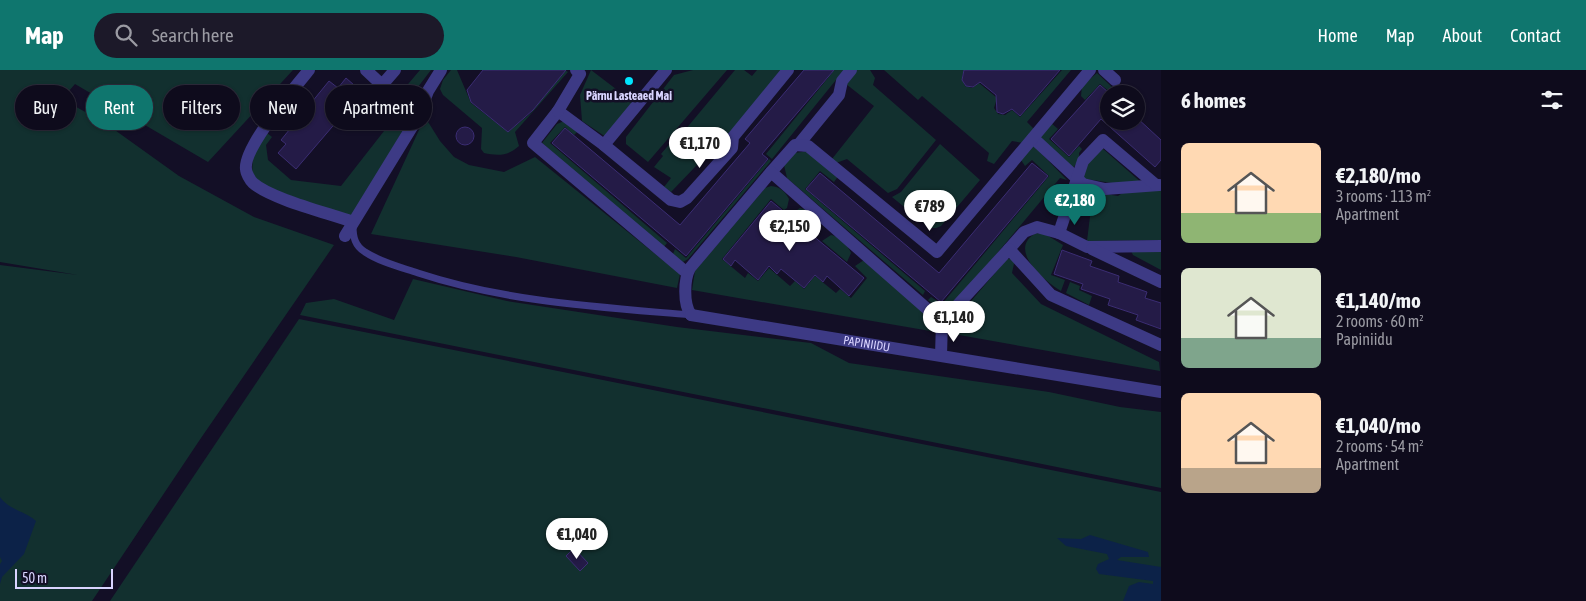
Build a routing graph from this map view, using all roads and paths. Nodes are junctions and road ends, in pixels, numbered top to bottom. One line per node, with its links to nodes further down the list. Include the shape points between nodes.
1 (309, 70): 19 (street, via 274,113 247,159 246,170 252,182 266,192)
2 (366, 70): 3 (street, via 382,85)
3 (395, 70)
4 (441, 70): 19 (street, via 418,117)
5 (576, 70): 12 (street, via 580,74)
6 (666, 70): 15 (street)
7 (788, 70): 15 (street, via 733,137 732,148 680,202 671,200)
8 (851, 70): 14 (street, via 842,81 839,95)
9 (1090, 70): 13 (street)
10 (1104, 70): 11 (street)
11 (1115, 80)
12 (558, 111): 15 (street); 25 (street, via 533,143)
13 (1033, 138): 14 (street, via 938,252 830,162); 17 (street)
14 (800, 144): 16 (street, via 788,150)
15 (604, 145)
16 (771, 172): 25 (street); 28 (street)
17 (1075, 179): 18 (street, via 1105,189); 18 (street, via 1083,160 1103,140); 20 (street)
18 (1158, 185)
19 (353, 222): 21 (street); 27 (lane, via 353,238 364,252 444,282 526,300)
20 (1058, 233): 23 (street); 24 (street, via 1037,227 1024,232)
21 (344, 236)
22 (1161, 246): 23 (street)
23 (1087, 247): 26 (street)
24 (1009, 249): 28 (street); 29 (street, via 1051,295)
25 (687, 273): 27 (street, via 686,303)
26 (1161, 282)
27 (691, 315): 30 (street, PAPINIIDU)
28 (942, 322): 30 (street)
29 (1161, 345)
30 (941, 354): 31 (street, PAPINIIDU)
31 (1161, 392)

